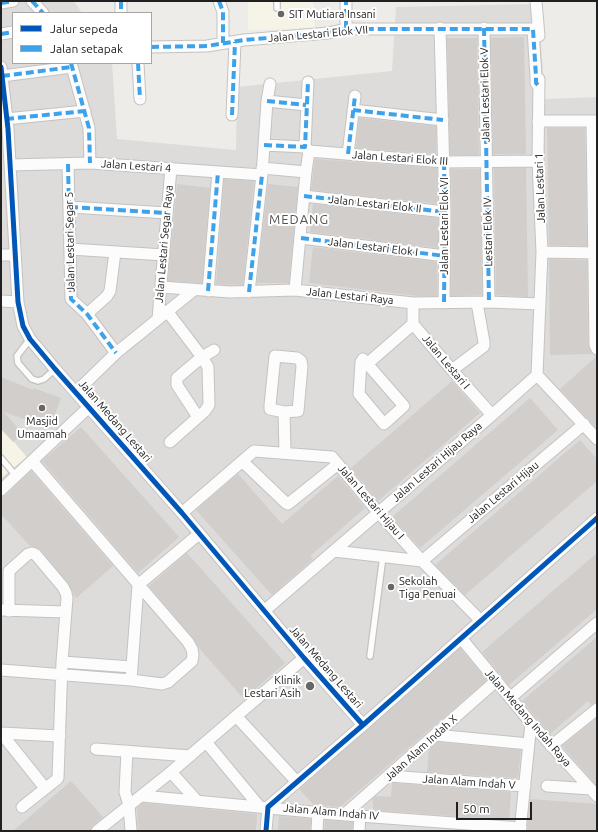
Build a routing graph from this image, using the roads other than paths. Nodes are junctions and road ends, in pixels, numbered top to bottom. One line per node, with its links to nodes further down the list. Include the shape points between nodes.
1 (13, 1): 8 (street)
2 (32, 1): 10 (street)
3 (121, 1): 11 (street)
4 (219, 1): 18 (street, via 223,12)
5 (277, 1): 9 (lane)
6 (346, 1): 14 (street)
7 (536, 1): 25 (street, Jalan Lestari 1)
8 (1, 3)
9 (277, 8)
10 (42, 12)
11 (121, 12)
12 (440, 28): 13 (street, Jalan Lestari Elok VII); 14 (street, Jalan Lestari Elok VII); 33 (street, Jalan Lestari Elok VI)
13 (484, 28): 25 (street, Jalan Lestari Elok VII, via 534,29 536,83); 42 (street, Jalan Lestari Elok V)
14 (346, 29): 17 (street, Jalan Lestari Elok VII)
15 (12, 32): 16 (street)
16 (1, 34)
17 (235, 42): 18 (street, Jalan Lestari Elok VII); 32 (street)
18 (223, 43): 19 (street, Jalan Lestari Elok VII, via 207,46)
19 (152, 47)
20 (138, 64): 27 (street)
21 (72, 65): 22 (street); 31 (street)
22 (2, 78): 36 (street, Jalan Medang Lestari)
23 (308, 82): 29 (street)
24 (270, 84): 28 (street)
25 (539, 86): 35 (street, Jalan Lestari 1)
26 (355, 96): 30 (street)
27 (140, 99)
28 (267, 101): 29 (street); 37 (street)
29 (306, 105): 38 (street)
30 (353, 110): 33 (street); 39 (street)
31 (85, 111): 36 (street); 43 (street, via 89,128)
32 (232, 115)
33 (443, 120): 41 (street, Jalan Lestari Elok VI)
34 (594, 121): 35 (street); 58 (street)
35 (538, 122): 40 (street, Jalan Lestari 1)
36 (5, 126): 45 (street, Jalan Medang Lestari)
37 (264, 145): 38 (street, Jalan Lestari Elok III); 48 (street)
38 (307, 149): 39 (street, Jalan Lestari Elok III); 49 (street)
39 (348, 154): 41 (street, Jalan Lestari Elok III)
40 (538, 161): 42 (street, Jalan Lestari Elok III); 57 (street, Jalan Lestari 1)
41 (444, 162): 42 (street, Jalan Lestari Elok III); 52 (street, Jalan Lestari Elok VI)
42 (486, 162): 70 (street, Lestari Elok IV)
43 (90, 163): 44 (street, Jalan Lestari 4); 46 (street, Jalan Lestari 4)
44 (68, 164): 45 (street, Jalan Lestari 4); 51 (street, Jalan Lestari Segar 5)
45 (10, 165): 60 (street, Jalan Medang Lestari)
46 (171, 168): 47 (street, Jalan Lestari 4); 53 (street, Jalan Lestari Segar Raya)
47 (218, 172): 48 (street, Jalan Lestari 4); 66 (street)
48 (262, 172): 49 (street, Jalan Lestari 4); 67 (street)
49 (306, 172): 50 (street)
50 (304, 196): 52 (street, Jalan Lestari Elok II); 54 (street)
51 (70, 207): 53 (street); 55 (street, Jalan Lestari Segar 5)
52 (445, 212): 62 (street, Jalan Lestari Elok VI)
53 (167, 213): 61 (street, Jalan Lestari Segar Raya)
54 (301, 238): 62 (street, Jalan Lestari Elok I); 65 (street)
55 (70, 249): 56 (street); 76 (street, Jalan Lestari Segar 5, via 72,299)
56 (115, 252): 61 (street); 76 (street, via 110,291)
57 (542, 252): 58 (street); 74 (street, Jalan Lestari 1)
58 (595, 253): 80 (street)
59 (1, 255): 60 (street)
60 (14, 255): 69 (street, Jalan Medang Lestari)
61 (164, 256): 63 (street, Jalan Lestari Segar Raya)
62 (445, 256): 72 (street, Jalan Lestari Elok VI)
63 (161, 287): 64 (street, Jalan Lestari Raya); 77 (street, Jalan Lestari Segar Raya)
64 (194, 290): 66 (street, Jalan Lestari Raya); 75 (street, Jalan Lestari Segar Raya)
65 (296, 290): 67 (street, Jalan Lestari Raya); 71 (street, Jalan Lestari Raya)
66 (208, 291): 67 (street, Jalan Lestari Raya)
67 (249, 292)
68 (1, 302): 69 (street)
69 (18, 302): 79 (street, Jalan Medang Lestari, via 22,323)
70 (489, 302): 73 (street, Jalan Lestari Raya); 74 (street, Jalan Lestari Raya)
71 (413, 303): 72 (street, Jalan Lestari Raya); 78 (street)
72 (444, 303): 73 (street, Jalan Lestari Raya)
73 (477, 303): 86 (street, via 484,346)
74 (540, 304): 87 (street, Jalan Lestari 1)
75 (167, 311): 77 (street, Jalan Lestari Segar Raya); 83 (street)
76 (86, 314): 82 (street, Jalan Lestari Segar 5)
77 (158, 319): 82 (street, Jalan Lestari Segar Raya)
78 (413, 324): 84 (street); 86 (street, Jalan Lestari I)
79 (30, 339): 85 (street, Jalan Medang Lestari); 85 (lane, via 17,356 18,363 32,379 38,381)
80 (597, 349)
81 (214, 350): 83 (street)
82 (116, 353): 88 (street, Jalan Lestari Segar Raya)
83 (202, 357): 92 (street, via 208,367 209,405); 92 (street, via 178,378 177,382)
84 (367, 364): 84 (street, via 363,359 359,394 384,424 404,406)
85 (55, 369): 88 (street, Jalan Medang Lestari)
86 (452, 370): 91 (street, Jalan Lestari I)
87 (537, 374): 91 (street, Jalan Lestari Hijau Raya); 93 (street)
88 (76, 392): 89 (street, Jalan Medang Lestari)
89 (89, 407): 98 (street); 104 (street, Jalan Medang Lestari)
90 (284, 412): 90 (street, via 299,410 302,366 297,358 275,356 270,409); 96 (street)
91 (492, 415): 103 (street, Jalan Lestari Hijau Raya)
92 (198, 417): 95 (street)
93 (584, 424): 94 (street); 109 (street, Jalan Lestari Hijau)
94 (597, 438)
95 (170, 442)
96 (285, 452): 99 (street, Jalan Lestari Hijau I, via 255,450); 100 (street, Jalan Lestari Hijau I, via 332,457)
97 (1, 458): 101 (lane)
98 (32, 461): 101 (street); 110 (street)
99 (242, 461): 100 (street, via 288,504); 104 (street, Jalan Lestari Hijau I)
100 (338, 464): 103 (street, Jalan Lestari Hijau I)
101 (16, 476): 102 (street)
102 (1, 490)
103 (378, 512): 107 (street, Jalan Lestari Hijau Raya); 109 (street, Jalan Lestari Hijau I)
104 (182, 513): 106 (street, Jalan Medang Lestari)
105 (597, 518): 114 (street)
106 (199, 534): 110 (street); 112 (street, Jalan Medang Lestari)
107 (334, 551): 108 (street); 112 (street, Jalan Lestari Hijau Raya)
108 (383, 556): 109 (street); 117 (lane)
109 (422, 560): 114 (street, Jalan Lestari Hijau I)
110 (138, 585): 120 (street); 123 (street, via 188,642 193,655 192,661 168,682 162,684)
111 (5, 611): 113 (street); 113 (street, via 9,571 32,553 66,593)
112 (264, 611): 118 (street, Jalan Medang Lestari)
113 (66, 612): 119 (street)
114 (481, 621): 116 (street)
115 (597, 623): 125 (street)
116 (461, 638): 124 (street, Jalan Medang Indah Raya); 129 (street)
117 (370, 656)
118 (304, 658): 127 (street); 129 (street, Jalan Medang Lestari)
119 (62, 662): 120 (street); 122 (street)
120 (132, 667): 123 (street)
121 (1, 670): 122 (street)
122 (62, 674): 123 (street); 132 (street)
123 (131, 680)
124 (496, 681): 125 (street, Jalan Medang Indah Raya); 131 (street, Jalan Alam Indah X)
125 (510, 698): 128 (street, Jalan Medang Indah Raya)
126 (597, 709): 135 (street)
127 (236, 716): 133 (street); 141 (street)
128 (531, 723): 134 (street); 135 (street, Jalan Medang Indah Raya)
129 (363, 725): 141 (street)
130 (1, 733): 132 (street); 144 (street)
131 (435, 735): 134 (street); 140 (street, Jalan Alam Indah X)
132 (60, 736): 144 (street, via 58,778)
133 (206, 742): 138 (street); 149 (street)
134 (529, 744): 142 (street)
135 (551, 746): 145 (street, Jalan Medang Indah Raya)
136 (96, 749): 137 (street)
137 (127, 751): 138 (street); 148 (street, via 125,792)
138 (190, 756): 139 (street)
139 (171, 772): 146 (street); 147 (street)
140 (389, 776): 142 (street, Jalan Alam Indah V); 152 (street, Jalan Alam Indah X)
141 (297, 782): 149 (street)
142 (525, 786): 155 (street)
143 (547, 786): 145 (street)
144 (45, 788): 150 (street)
145 (594, 792)
146 (142, 796): 147 (street, Jalan Alam Indah IV); 148 (street)
147 (197, 801): 149 (street, Jalan Alam Indah IV)
148 (129, 805): 156 (street); 157 (street)
149 (263, 806): 151 (street, Jalan Alam Indah IV); 158 (street)
150 (22, 807)
151 (318, 812): 152 (street, Jalan Alam Indah IV); 159 (street)
152 (345, 814): 153 (street, Jalan Alam Indah IV)
153 (360, 815): 154 (street, Jalan Alam Indah IV); 160 (street)
154 (469, 827): 155 (street, Jalan Alam Indah IV)
155 (520, 829)
156 (97, 831)
157 (131, 831)
158 (266, 831)
159 (317, 831)
160 (359, 831)

